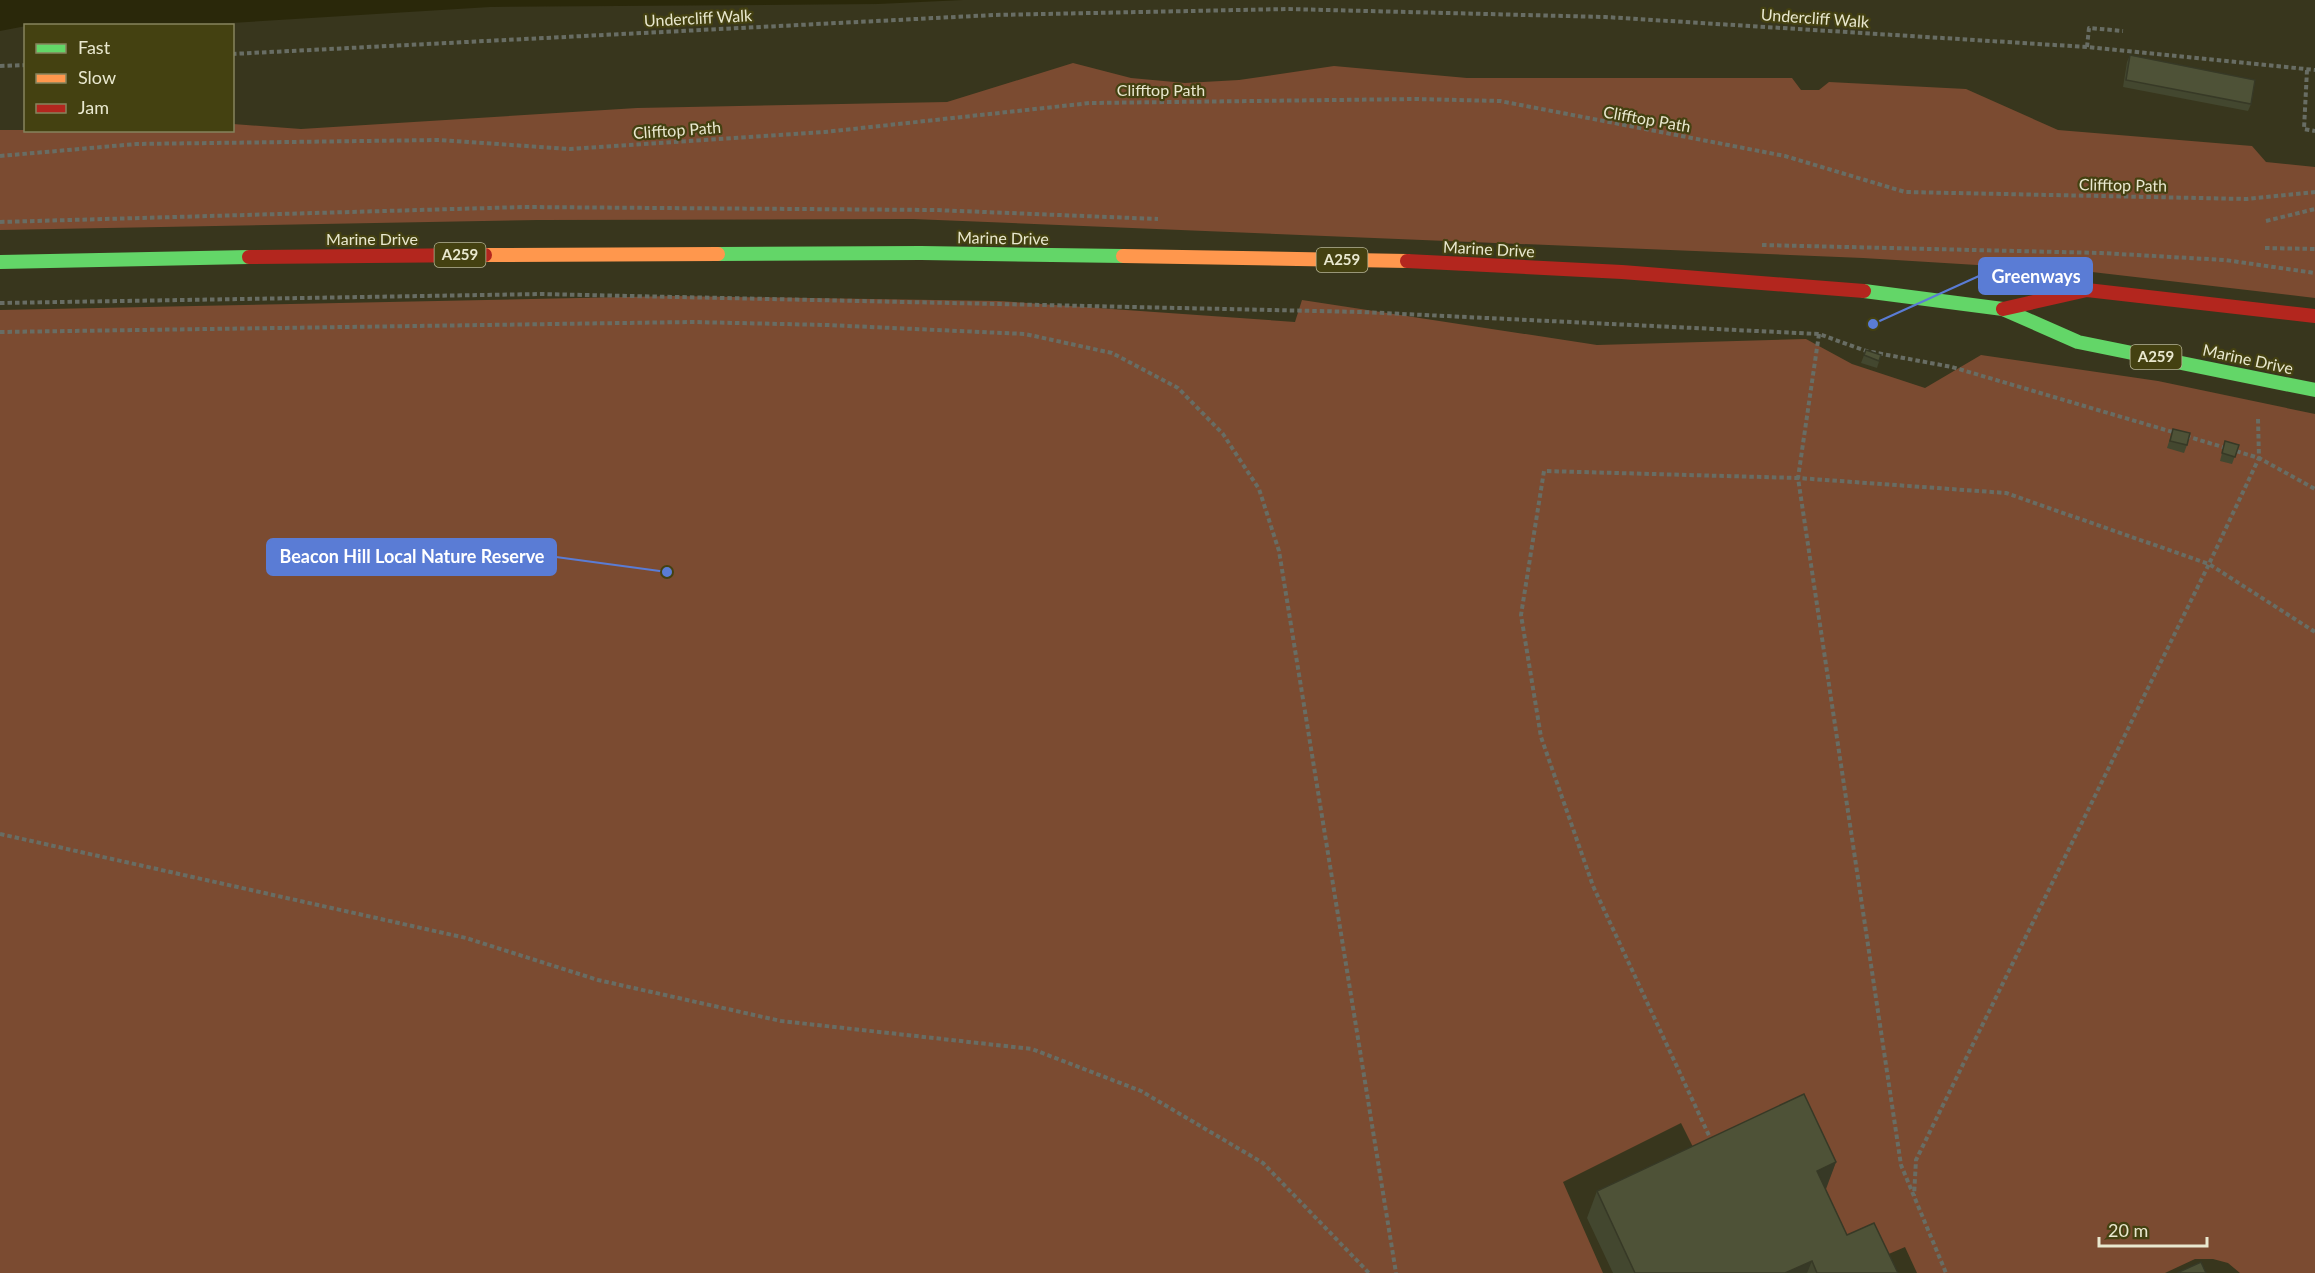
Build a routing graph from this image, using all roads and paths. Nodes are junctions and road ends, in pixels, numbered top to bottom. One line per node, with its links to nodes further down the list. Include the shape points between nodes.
1 (2123, 31): 2 (path, via 2089,28)
2 (2087, 47): 3 (path, Undercliff Walk, via 1605,17 1288,9 994,15); 6 (path, Undercliff Walk)
3 (234, 54)
4 (24, 65): 5 (path)
5 (0, 66)
6 (2307, 70): 7 (path, Undercliff Walk); 8 (path, via 2304,129)
7 (2315, 70)
8 (2315, 131)
9 (0, 156): 10 (path, Clifftop Path, via 136,144 439,140 570,149 825,132 1090,103 1426,99 1500,101 1785,156 1905,192 2247,199)
10 (2315, 192)
11 (2315, 209): 12 (path)
12 (2266, 221)
13 (2265, 248): 14 (path)
14 (2315, 249)
15 (0, 262): 17 (main road, Marine Drive / A259, via 921,253 1390,261 1762,282 1896,293)
16 (0, 303): 20 (path, via 540,294 1362,312)
17 (2003, 309): 18 (main road, Marine Drive / A259, via 2087,290); 21 (main road, Marine Drive / A259, via 2078,342)
18 (2315, 316)
19 (0, 332): 32 (path, via 692,322 1025,334 1112,353 1178,388 1223,434 1259,489 1279,551)
20 (1819, 334): 23 (path, via 1866,351 1952,367); 24 (path)
21 (2315, 390)
22 (2258, 419): 23 (path)
23 (2259, 458): 25 (path); 26 (path)
24 (1797, 478): 26 (path, via 2006,493); 29 (path, via 1544,471 1521,615 1541,737 1593,886); 30 (path, via 1901,1165)
25 (2315, 489)
26 (2209, 564): 27 (path); 30 (path, via 1916,1160)
27 (2315, 632)
28 (0, 834): 31 (path, via 466,938 598,980 781,1020 1032,1049 1141,1091 1263,1163)
29 (1712, 1143)
30 (1914, 1200): 33 (path)
31 (1369, 1273)
32 (1396, 1273)
33 (1946, 1273)

